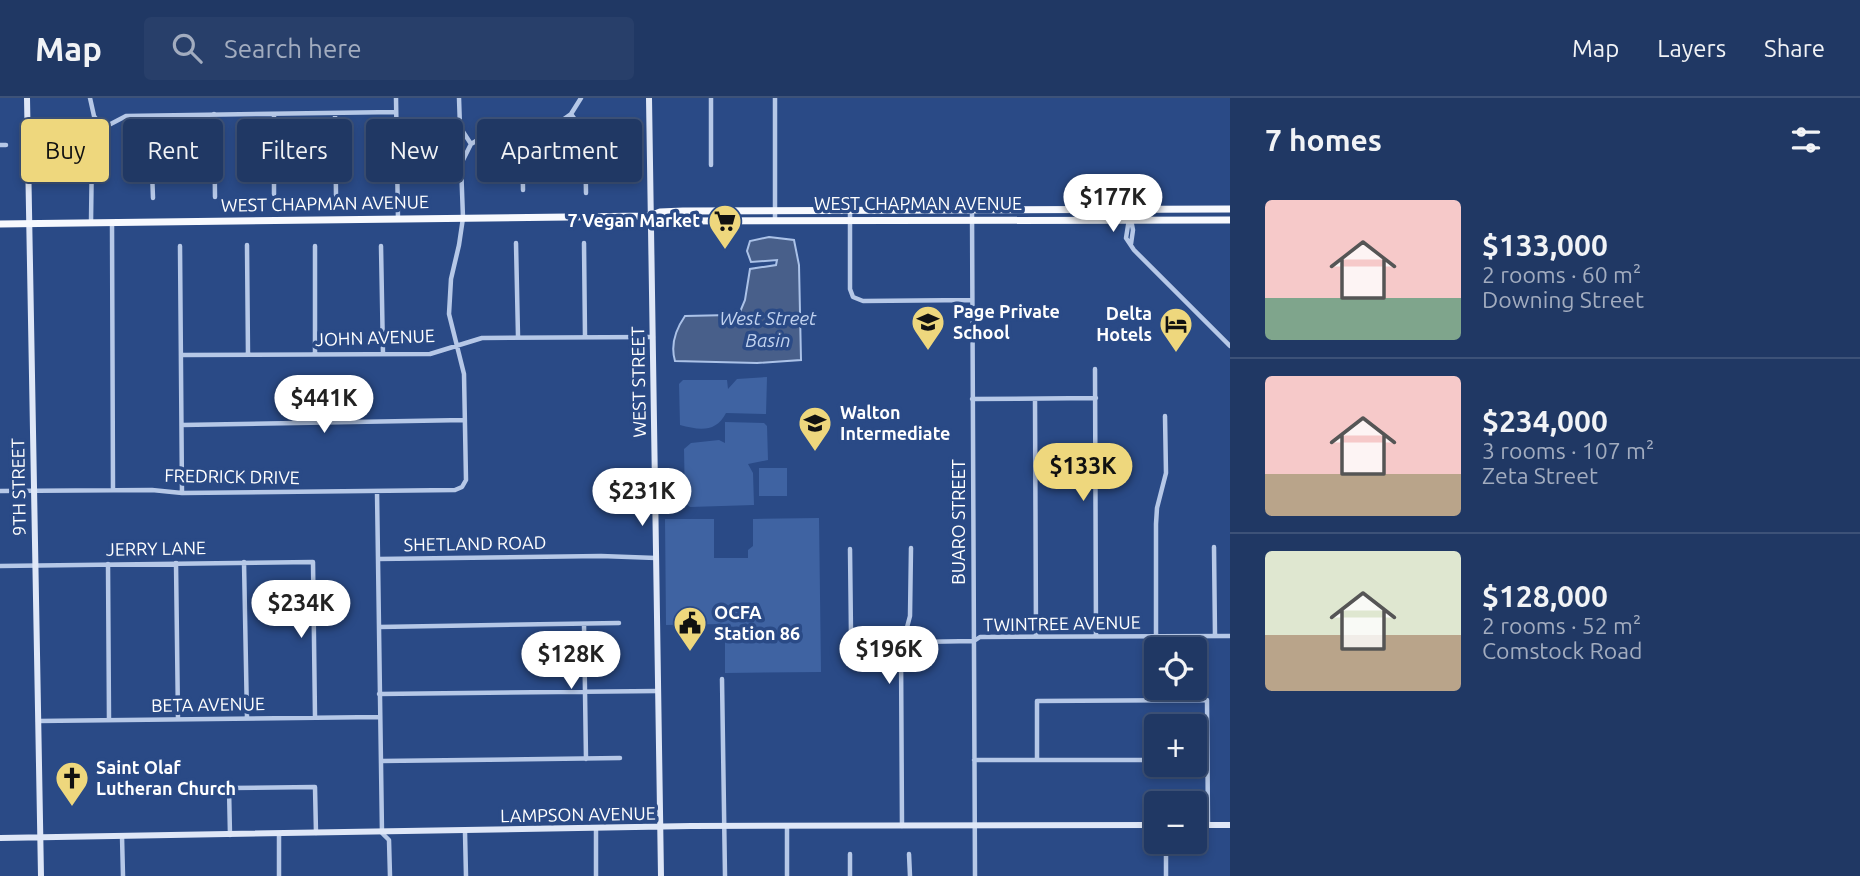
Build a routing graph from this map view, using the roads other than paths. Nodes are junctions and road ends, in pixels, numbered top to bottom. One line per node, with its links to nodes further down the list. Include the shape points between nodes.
1 (27, 98): 45 (street, 9TH STREET)
2 (90, 98): 15 (street)
3 (396, 98): 9 (street)
4 (459, 98): 19 (street, via 460,127)
5 (581, 98): 13 (street)
6 (649, 98): 34 (street, WEST STREET)
7 (711, 98): 20 (street)
8 (775, 98): 32 (street)
9 (396, 112): 10 (street); 36 (street)
10 (335, 113): 12 (street); 26 (street)
11 (214, 114): 12 (street); 14 (street); 27 (street)
12 (274, 114): 25 (street)
13 (571, 114): 16 (street); 24 (street, via 585,133)
14 (150, 116): 17 (street, via 126,116); 28 (street)
15 (96, 119)
16 (564, 119)
17 (109, 125)
18 (477, 140): 19 (street)
19 (471, 144): 35 (street, via 461,164)
20 (711, 165)
21 (92, 182): 42 (street)
22 (523, 182): 23 (street)
23 (523, 190)
24 (586, 193)
25 (274, 194)
26 (336, 195)
27 (215, 197)
28 (153, 198)
29 (1129, 209): 30 (main road, WEST CHAPMAN AVENUE); 31 (main road, WEST CHAPMAN AVENUE); 38 (street)
30 (1230, 209)
31 (972, 210): 33 (main road, WEST CHAPMAN AVENUE); 37 (street, BUARO STREET)
32 (775, 211): 33 (main road, WEST CHAPMAN AVENUE); 34 (main road, WEST CHAPMAN AVENUE, via 660,212); 39 (street)
33 (850, 211): 40 (street)
34 (650, 216): 35 (main road, WEST CHAPMAN AVENUE); 39 (main road, WEST CHAPMAN AVENUE, via 661,221); 55 (street, WEST STREET)
35 (463, 218): 36 (main road, WEST CHAPMAN AVENUE); 56 (street, via 449,314)
36 (398, 219): 43 (main road, WEST CHAPMAN AVENUE)
37 (972, 219): 38 (main road, WEST CHAPMAN AVENUE); 40 (main road, WEST CHAPMAN AVENUE); 52 (street, BUARO STREET)
38 (1129, 219): 41 (main road, WEST CHAPMAN AVENUE); 57 (street, via 1131,244)
39 (775, 220): 40 (main road, WEST CHAPMAN AVENUE)
40 (850, 220): 52 (street, via 850,289 856,299)
41 (1230, 220)
42 (91, 222): 43 (main road, WEST CHAPMAN AVENUE); 45 (main road, WEST CHAPMAN AVENUE)
43 (112, 222): 69 (street)
44 (0, 223): 45 (main road, WEST CHAPMAN AVENUE)
45 (29, 223): 71 (street, 9TH STREET)
46 (516, 243): 53 (street)
47 (584, 243): 54 (street)
48 (247, 245): 58 (street)
49 (180, 246): 61 (street)
50 (315, 246): 59 (street)
51 (381, 246): 60 (street)
52 (972, 300): 64 (street, BUARO STREET)
53 (518, 336): 54 (street, JOHN AVENUE); 56 (street, JOHN AVENUE, via 482,338)
54 (585, 336): 55 (street, JOHN AVENUE)
55 (653, 337): 77 (street, WEST STREET)
56 (458, 346): 60 (street, JOHN AVENUE, via 429,354); 67 (street)
57 (1230, 346)
58 (248, 354): 59 (street, JOHN AVENUE); 61 (street, JOHN AVENUE)
59 (315, 354): 60 (street, JOHN AVENUE)
60 (383, 354)
61 (181, 355): 68 (street)
62 (1096, 369): 63 (street)
63 (1096, 398): 65 (street); 89 (street)
64 (972, 399): 65 (street); 92 (street, BUARO STREET)
65 (1035, 399): 88 (street)
66 (1165, 416): 90 (street, via 1166,473 1156,524)
67 (465, 420): 68 (street); 72 (street, FREDRICK DRIVE, via 466,480 462,487)
68 (182, 425): 73 (street)
69 (113, 490): 71 (street, FREDRICK DRIVE); 73 (street, FREDRICK DRIVE)
70 (0, 491): 71 (street, FREDRICK DRIVE)
71 (33, 491): 82 (street, 9TH STREET)
72 (377, 491): 73 (street, FREDRICK DRIVE); 78 (street)
73 (182, 493)
74 (1214, 547): 91 (street)
75 (911, 548): 93 (street, via 910,615)
76 (850, 549): 93 (street, TWINTREE AVENUE, via 853,640)
77 (656, 558): 78 (street, SHETLAND ROAD); 96 (street, WEST STREET)
78 (378, 559): 86 (street)
79 (244, 562): 80 (street, JERRY LANE); 99 (street); 100 (street, JERRY LANE, via 313,562)
80 (176, 563): 81 (street, JERRY LANE); 101 (street)
81 (107, 564): 82 (street, JERRY LANE); 102 (street)
82 (35, 565): 83 (street, JERRY LANE); 103 (street, 9TH STREET)
83 (0, 566)
84 (619, 623): 85 (street)
85 (584, 624): 86 (street); 95 (street)
86 (379, 627): 97 (street)
87 (1230, 635): 91 (street, TWINTREE AVENUE)
88 (1036, 636): 89 (street, TWINTREE AVENUE); 92 (street, TWINTREE AVENUE, via 980,637)
89 (1096, 636): 90 (street, TWINTREE AVENUE)
90 (1156, 636): 91 (street, TWINTREE AVENUE)
91 (1215, 636)
92 (974, 641): 93 (street, TWINTREE AVENUE); 106 (street, BUARO STREET)
93 (903, 642): 115 (street)
94 (722, 679): 113 (street)
95 (583, 691): 96 (street); 97 (street); 105 (street)
96 (658, 691): 117 (street, WEST STREET)
97 (379, 694): 98 (street)
98 (379, 717): 100 (street, BETA AVENUE); 109 (street)
99 (247, 718): 100 (street, BETA AVENUE); 101 (street, BETA AVENUE)
100 (315, 718)
101 (178, 719): 102 (street, BETA AVENUE)
102 (109, 720): 103 (street, BETA AVENUE)
103 (37, 721): 125 (street, 9TH STREET)
104 (620, 758): 105 (street)
105 (586, 759): 109 (street)
106 (974, 760): 107 (street); 116 (street, BUARO STREET)
107 (1037, 760): 108 (street); 111 (street, via 1037,701 1207,700)
108 (1142, 760)
109 (381, 761): 120 (street)
110 (1144, 825): 116 (street, LAMPSON AVENUE)
111 (1208, 825): 112 (street)
112 (1230, 825)
113 (724, 826): 114 (street, LAMPSON AVENUE); 117 (street, LAMPSON AVENUE); 137 (street)
114 (786, 826): 115 (street, LAMPSON AVENUE); 138 (street)
115 (902, 826): 116 (street, LAMPSON AVENUE)
116 (974, 826): 141 (street, BUARO STREET)
117 (660, 827): 118 (street, LAMPSON AVENUE); 136 (street, WEST STREET)
118 (596, 829): 119 (street, LAMPSON AVENUE); 135 (street)
119 (466, 832): 120 (street, LAMPSON AVENUE); 134 (street)
120 (382, 833): 121 (street, LAMPSON AVENUE); 133 (street, via 389,840)
121 (316, 834): 122 (street, via 315,787 229,788); 123 (street, LAMPSON AVENUE)
122 (230, 835): 123 (street, LAMPSON AVENUE); 124 (street, LAMPSON AVENUE)
123 (279, 835): 132 (street)
124 (122, 836): 125 (street, LAMPSON AVENUE); 131 (street)
125 (40, 837): 126 (street, LAMPSON AVENUE); 130 (street, 9TH STREET)
126 (0, 838)
127 (909, 853): 140 (street)
128 (850, 854): 139 (street)
129 (1166, 854): 142 (street)
130 (41, 876)
131 (123, 876)
132 (279, 876)
133 (390, 876)
134 (466, 876)
135 (596, 876)
136 (661, 876)
137 (725, 876)
138 (787, 876)
139 (850, 876)
140 (910, 876)
141 (975, 876)
142 (1166, 876)

